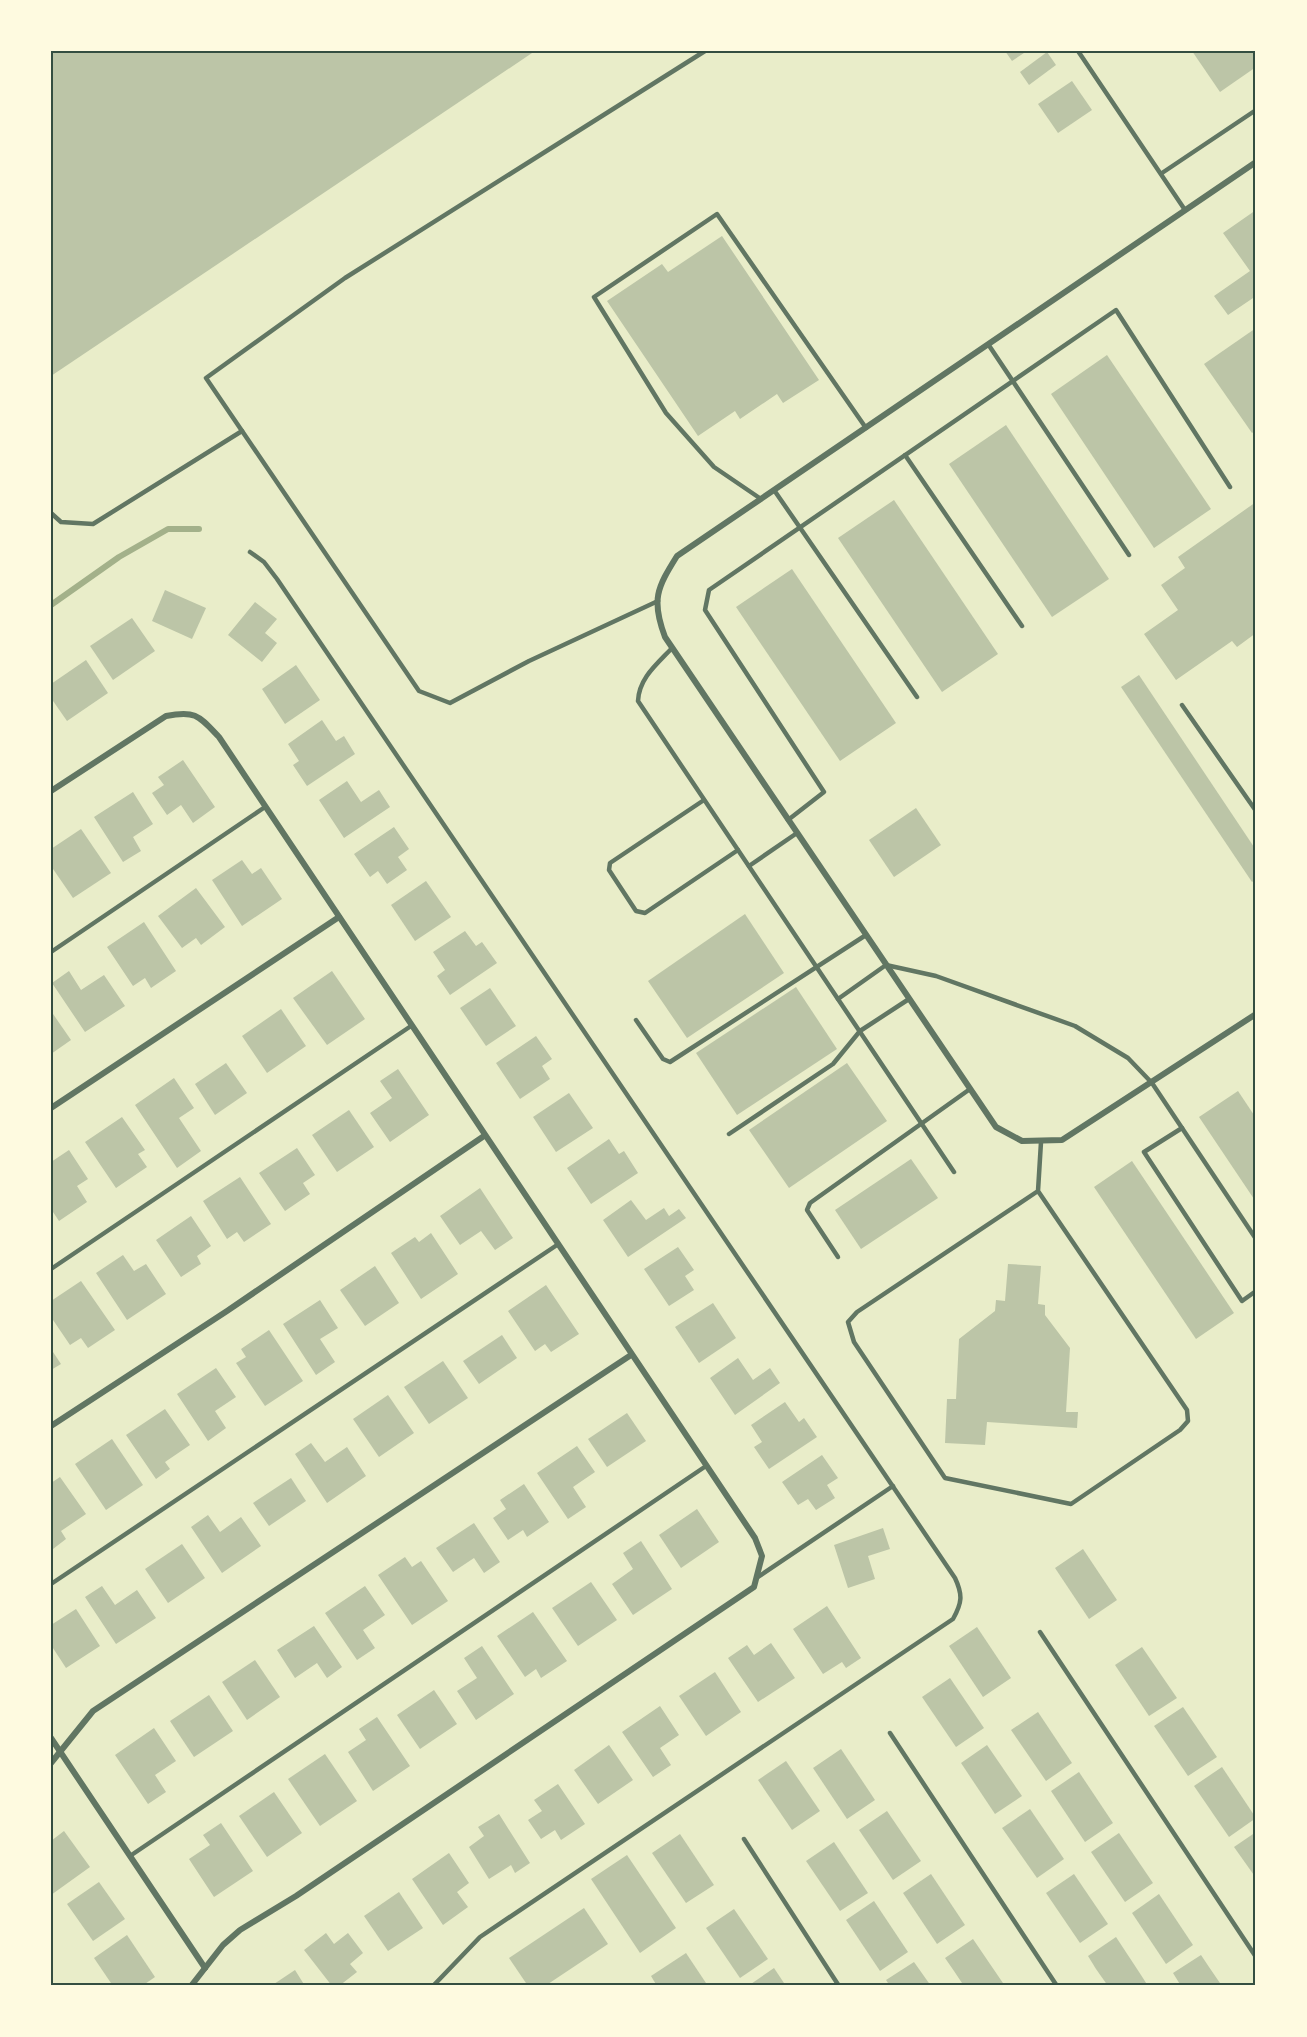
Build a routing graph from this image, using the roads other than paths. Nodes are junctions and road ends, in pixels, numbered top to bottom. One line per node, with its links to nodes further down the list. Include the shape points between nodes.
1 (705, 51): 10 (lane, via 345,278 206,378)
2 (1078, 51): 5 (lane)
3 (1256, 110): 5 (lane)
4 (1256, 162): 6 (street)
5 (1162, 173): 6 (lane)
6 (1185, 210): 7 (street)
7 (988, 344): 8 (lane); 9 (street)
8 (1012, 382): 11 (lane); 12 (lane, via 1116,310); 18 (lane)
9 (866, 428): 13 (street); 14 (lane, via 717,214 594,297 666,413 714,468)
10 (242, 431): 15 (lane, via 93,524 61,522); 19 (lane, via 419,692 450,703)
11 (905, 455): 16 (lane); 20 (lane)
12 (1230, 487)
13 (774, 490): 14 (street); 16 (lane)
14 (761, 499): 19 (street, via 677,556 658,586)
15 (51, 513)
16 (799, 528): 22 (lane); 28 (lane, via 709,590 705,610 824,792)
17 (250, 552): 61 (lane, via 277,579)
18 (1129, 555)
19 (658, 601): 21 (street, via 657,618)
20 (1022, 626)
21 (672, 648): 25 (lane, via 646,676 639,702); 28 (street)
22 (917, 697)
23 (1182, 705): 27 (lane)
24 (51, 791): 26 (street, via 166,716 187,712 200,717 219,737)
25 (704, 800): 30 (lane); 30 (lane, via 610,863 609,870 636,911 645,913)
26 (265, 807): 32 (street); 34 (lane)
27 (1256, 811)
28 (788, 820): 29 (street)
29 (797, 833): 31 (lane); 33 (street)
30 (738, 850): 31 (lane)
31 (749, 866): 36 (lane)
32 (339, 916): 41 (street); 45 (street)
33 (866, 935): 35 (street); 36 (lane)
34 (51, 952)
35 (886, 965): 37 (lane); 38 (street); 43 (lane, via 936,976 1075,1026 1128,1058)
36 (817, 967): 37 (lane); 40 (lane, via 670,1062 663,1059)
37 (838, 999): 42 (lane)
38 (909, 999): 42 (lane); 44 (street)
39 (1256, 1014): 43 (street)
40 (636, 1020)
41 (411, 1026): 49 (street); 56 (lane)
42 (860, 1032): 46 (lane); 48 (lane, via 833,1064)
43 (1152, 1083): 47 (lane); 50 (street, via 1074,1135)
44 (970, 1089): 46 (lane); 50 (street, via 996,1127 1022,1141)
45 (51, 1108)
46 (921, 1123): 51 (lane); 55 (lane, via 810,1203 807,1210)
47 (1182, 1128): 53 (lane); 57 (lane, via 1144,1152 1242,1301)
48 (729, 1134)
49 (484, 1136): 54 (street); 59 (street)
50 (1041, 1142): 52 (lane)
51 (954, 1172)
52 (1038, 1191): 52 (lane, via 857,1312 848,1322 854,1342 945,1478 1071,1504 1180,1431 1188,1421 1187,1410)
53 (1256, 1239)
54 (557, 1245): 58 (street); 63 (lane)
55 (838, 1257)
56 (51, 1269)
57 (1256, 1291)
58 (631, 1355): 60 (street); 67 (street, via 93,1711)
59 (51, 1426)
60 (706, 1466): 62 (street, via 755,1538 762,1556); 70 (lane)
61 (893, 1486): 62 (lane); 74 (lane, via 962,1593 960,1607 952,1619 480,1936)
62 (758, 1577): 72 (street, via 754,1587 240,1930)
63 (51, 1584)
64 (1040, 1632): 71 (lane)
65 (890, 1733): 76 (lane)
66 (51, 1738): 67 (street)
67 (60, 1751): 68 (street); 70 (street)
68 (51, 1763)
69 (744, 1839): 75 (lane)
70 (130, 1856): 72 (street)
71 (1256, 1957)
72 (205, 1968): 73 (street)
73 (191, 1986)
74 (433, 1986)
75 (839, 1986)
76 (1057, 1986)

